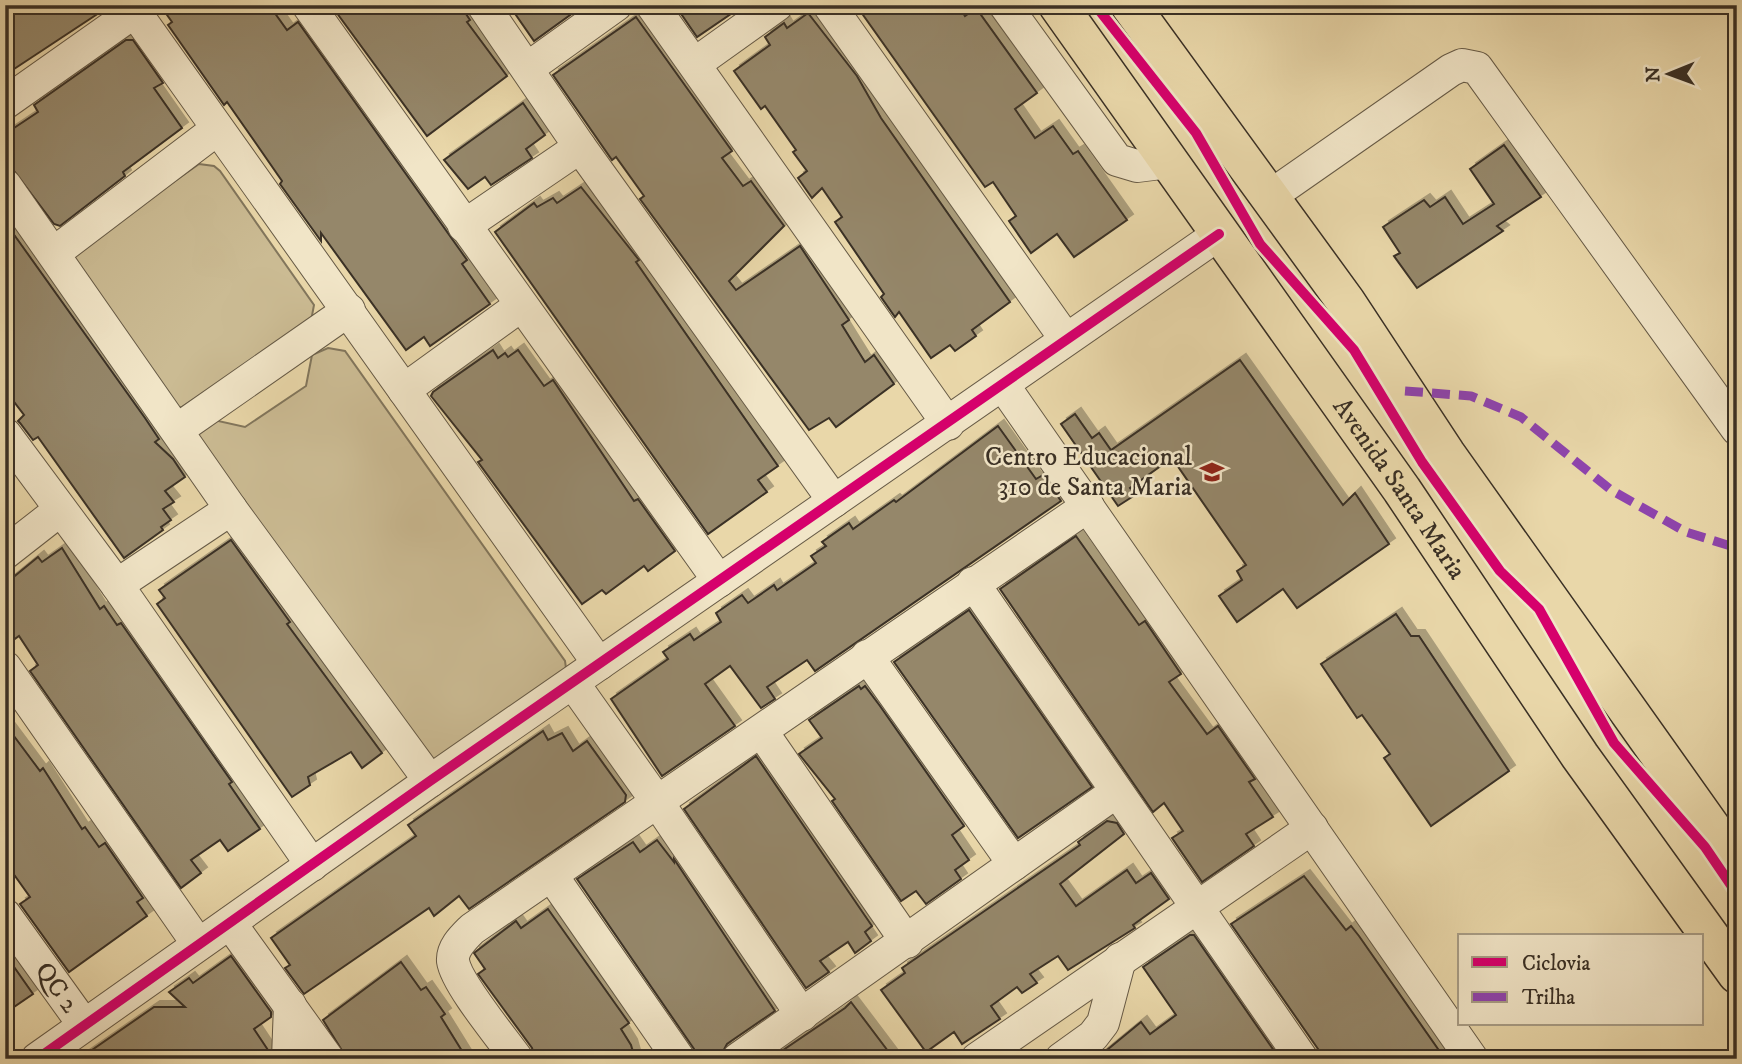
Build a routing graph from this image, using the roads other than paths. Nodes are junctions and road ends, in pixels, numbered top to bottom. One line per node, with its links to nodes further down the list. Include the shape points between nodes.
1 (308, 5): 19 (street)
2 (483, 5): 12 (street)
3 (616, 5): 12 (street)
4 (652, 5): 11 (street)
5 (777, 5): 11 (street)
6 (829, 5): 24 (street)
7 (1005, 5): 16 (street, via 1117,160 1137,166)
8 (1058, 5): 16 (main road, Avenida Santa Maria)
9 (1130, 5): 18 (main road)
10 (132, 8): 13 (street); 14 (street)
11 (696, 63): 28 (street)
12 (528, 68): 15 (street)
13 (5, 103)
14 (216, 130): 21 (street); 23 (street)
15 (580, 147): 19 (street); 35 (street)
16 (1169, 162): 20 (main road, Avenida Santa Maria)
17 (5, 185): 21 (street)
18 (1269, 197): 27 (main road); 29 (street, via 1451,70 1462,65 1476,68)
19 (464, 226): 22 (street)
20 (1219, 234): 24 (street); 31 (main road, Avenida Santa Maria)
21 (54, 253): 30 (street)
22 (520, 306): 26 (street); 40 (street)
23 (349, 310): 26 (street); 30 (street)
24 (1065, 338): 25 (street)
25 (1003, 385): 28 (street); 36 (street)
26 (404, 390): 44 (street)
27 (1414, 404): 31 (main road, via 1400,424); 33 (main road)
28 (948, 424): 35 (street)
29 (1737, 429)
30 (177, 430): 37 (street)
31 (1362, 432): 34 (main road, Avenida Santa Maria)
32 (5, 434): 38 (street)
33 (1446, 454): 34 (main road, via 1422,462); 53 (main road)
34 (1402, 490): 62 (main road, Avenida Santa Maria, via 1580,757)
35 (834, 501): 40 (street)
36 (1088, 506): 41 (street); 51 (street)
37 (231, 509): 42 (street); 48 (street)
38 (60, 510): 39 (street); 42 (street)
39 (5, 553)
40 (719, 581): 44 (street)
41 (973, 583): 43 (street); 49 (street)
42 (117, 585): 54 (street)
43 (867, 656): 47 (street); 52 (street)
44 (599, 664): 46 (street)
45 (5, 667): 60 (street)
46 (573, 683): 48 (street); 50 (street)
47 (762, 732): 50 (street); 59 (street)
48 (430, 781): 54 (street)
49 (1116, 792): 52 (street); 56 (street)
50 (658, 803): 55 (street); 64 (street)
51 (1312, 828): 56 (street); 75 (street)
52 (1014, 864): 59 (street)
53 (1737, 864)
54 (312, 865): 58 (street)
55 (552, 876): 70 (street, via 472,929 459,942 453,961 459,977); 71 (street)
56 (1197, 906): 61 (street); 66 (street)
57 (5, 915): 65 (street, QC 2)
58 (230, 923): 60 (street); 63 (street)
59 (907, 942): 64 (street)
60 (198, 944): 65 (street)
61 (1120, 959): 73 (street); 74 (street, via 1103,1023)
62 (1737, 974)
63 (290, 1005): 68 (street); 69 (street)
64 (802, 1016): 72 (street)
65 (84, 1025): 67 (street)
66 (1303, 1058)
67 (37, 1059)
68 (288, 1059)
69 (328, 1059)
70 (517, 1059)
71 (678, 1059)
72 (738, 1059)
73 (977, 1059)
74 (1061, 1059)
75 (1472, 1059)

